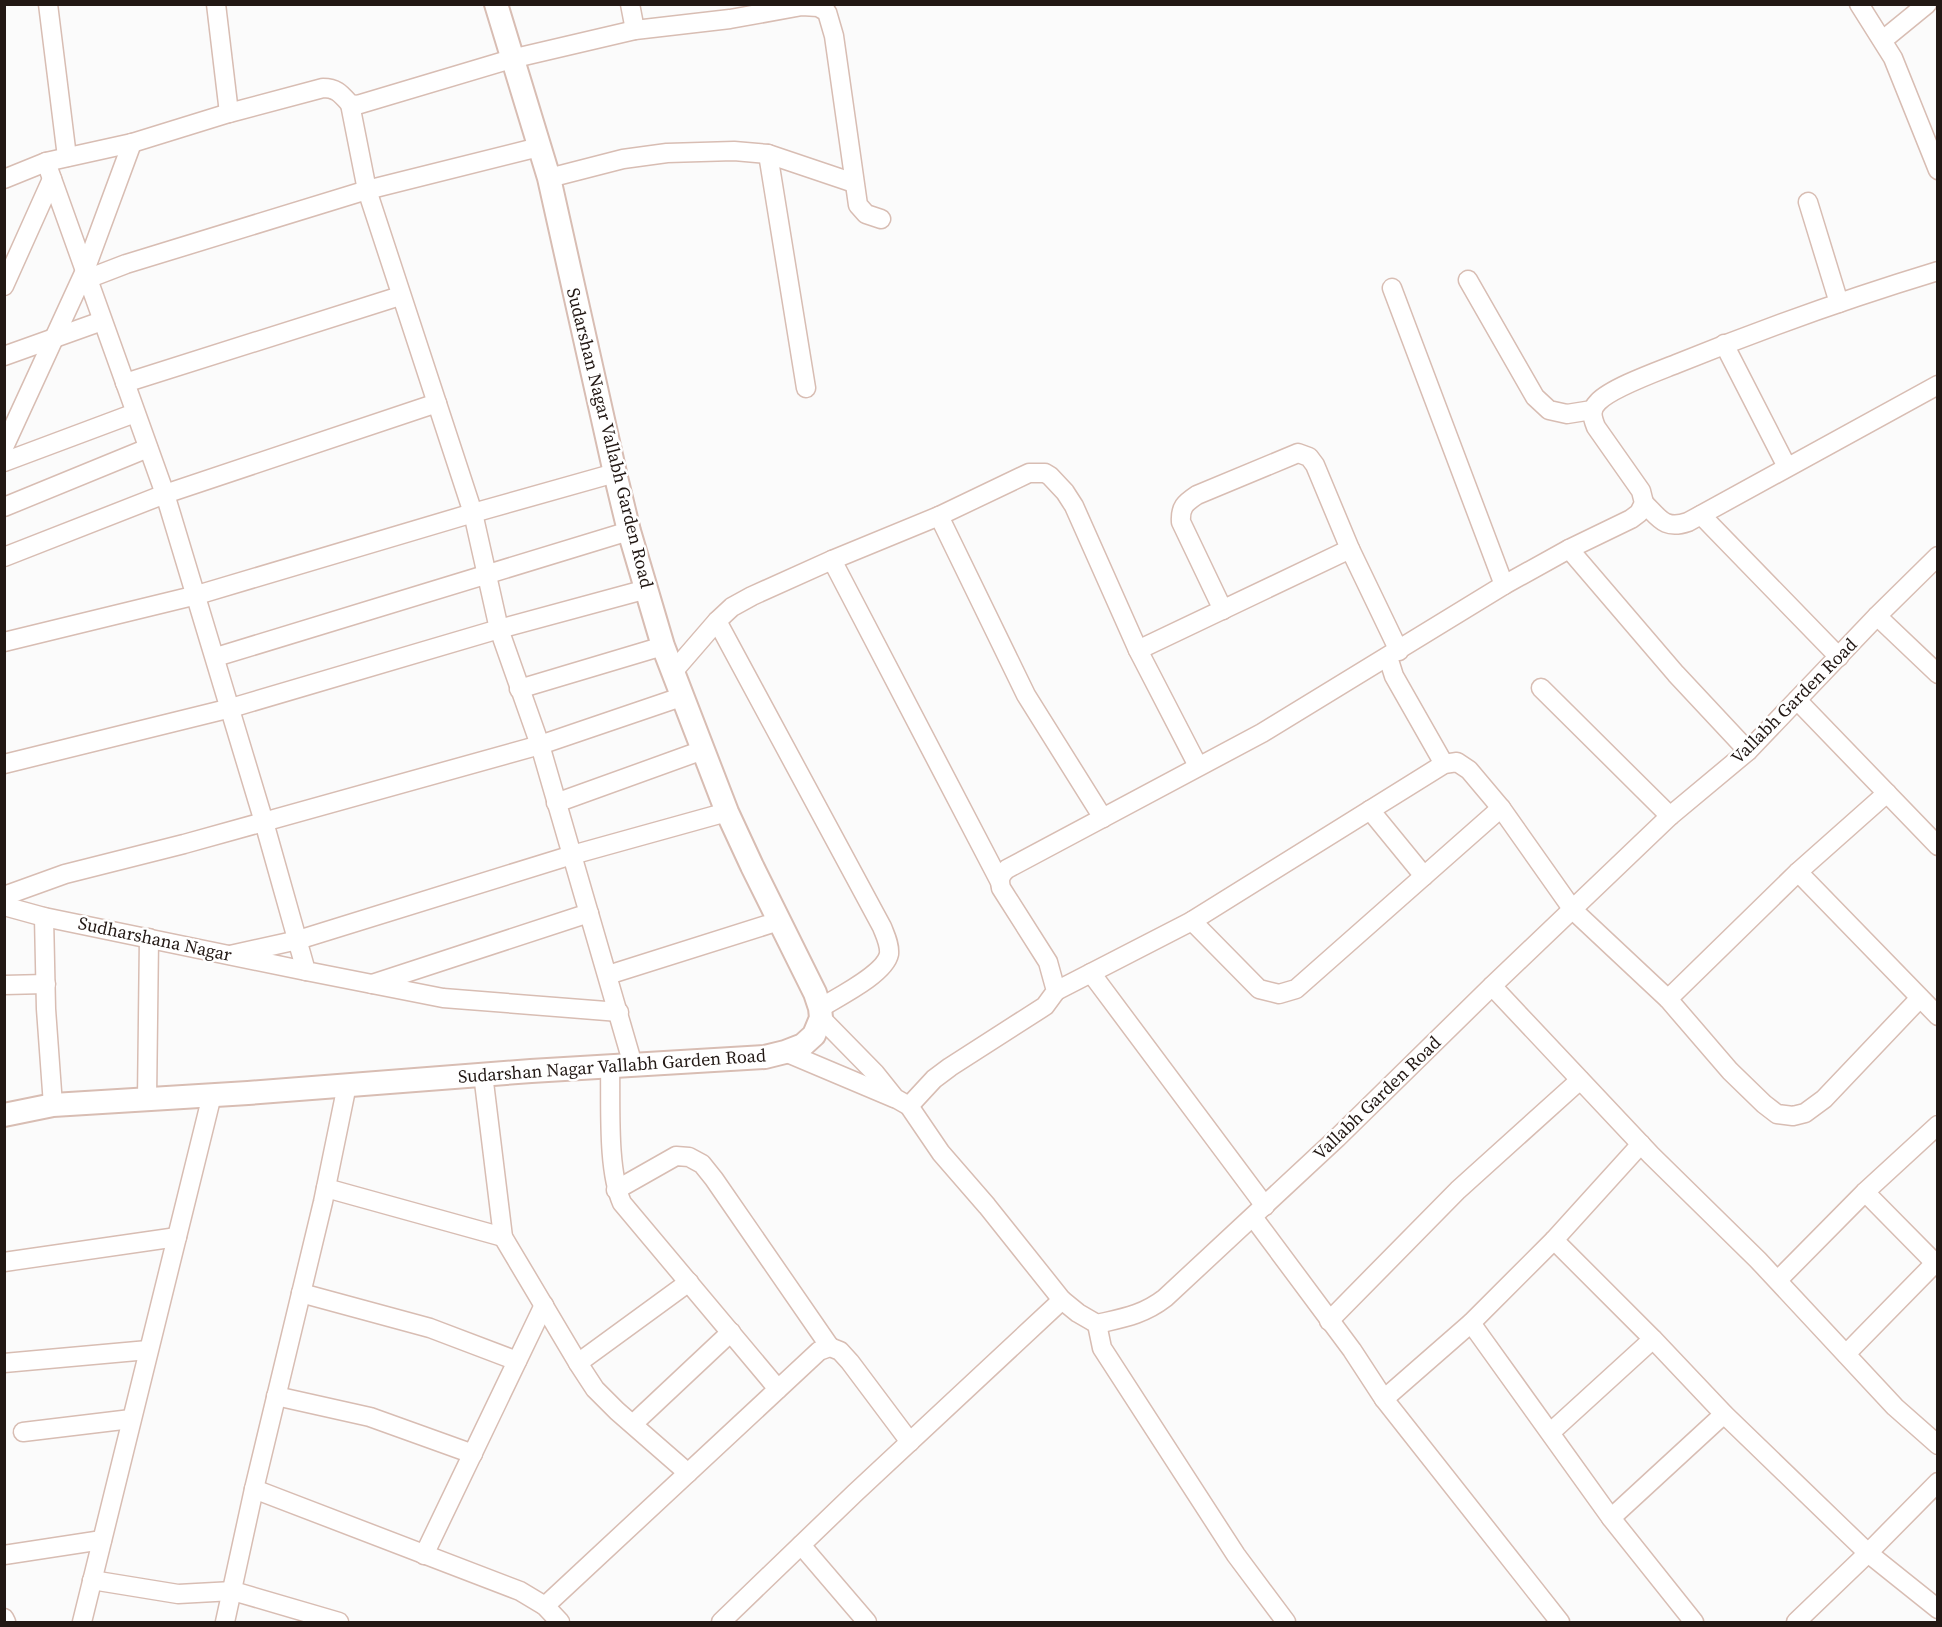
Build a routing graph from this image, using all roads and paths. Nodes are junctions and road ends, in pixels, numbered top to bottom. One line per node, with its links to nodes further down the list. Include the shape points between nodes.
1 (48, 4): 16 (street)
2 (216, 4): 12 (street)
3 (496, 4): 10 (street, Sudarshan Nagar Vallabh Garden Road)
4 (630, 4): 8 (street)
5 (1859, 4): 9 (street)
6 (1927, 4): 9 (street)
7 (741, 11): 8 (street); 21 (street, via 802,6 827,12 834,36)
8 (635, 30): 10 (street)
9 (1883, 40): 18 (street)
10 (511, 59): 11 (street, via 363,104); 14 (street, Sudarshan Nagar Vallabh Garden Road)
11 (350, 104): 12 (street, via 339,91 323,88); 22 (street)
12 (229, 112): 13 (street)
13 (132, 143): 16 (street); 26 (street)
14 (539, 147): 19 (street, Sudarshan Nagar Vallabh Garden Road); 22 (street)
15 (768, 154): 19 (street, via 735,150 667,153 623,159); 21 (street); 38 (street)
16 (67, 157): 17 (street)
17 (49, 170): 20 (street); 26 (street); 28 (street)
18 (1938, 170)
19 (549, 178): 46 (street, Sudarshan Nagar Vallabh Garden Road)
20 (4, 179)
21 (854, 183): 24 (street, via 861,210)
22 (367, 190): 26 (street); 30 (street)
23 (1808, 202): 31 (street)
24 (881, 219)
25 (1938, 271): 31 (street)
26 (86, 276): 32 (street); 33 (street)
27 (1468, 280): 40 (street, via 1535,397 1549,410 1567,414)
28 (4, 286)
29 (1392, 288): 60 (street)
30 (400, 296): 36 (street); 39 (street)
31 (1839, 303): 34 (street)
32 (102, 321): 33 (street); 36 (street)
33 (54, 339): 35 (street); 42 (street)
34 (1724, 344): 40 (street, via 1639,379 1602,398); 45 (street)
35 (4, 356)
36 (124, 383): 41 (street)
37 (1938, 385): 45 (street)
38 (806, 388)
39 (437, 403): 47 (street); 50 (street)
40 (1592, 410): 48 (street, via 1596,427 1641,491)
41 (135, 413): 43 (street); 44 (street)
42 (4, 447)
43 (148, 448): 47 (street); 49 (street)
44 (4, 462)
45 (1787, 467): 51 (street)
46 (615, 474): 50 (street); 53 (street, Sudarshan Nagar Vallabh Garden Road)
47 (165, 494): 57 (street); 62 (street)
48 (1644, 503): 51 (street, via 1663,523 1676,526); 55 (street, via 1640,513 1631,519)
49 (4, 507)
50 (473, 513): 59 (street); 62 (street)
51 (1701, 515): 72 (street)
52 (939, 516): 58 (street); 69 (street, via 1029,473 1050,476 1074,506); 92 (street, via 1026,696)
53 (629, 531): 59 (street); 61 (street, Sudarshan Nagar Vallabh Garden Road)
54 (1350, 549): 63 (street); 63 (street, via 1309,456 1298,453 1284,457 1197,495 1180,512 1181,522); 70 (street)
55 (1569, 549): 60 (street); 82 (street)
56 (1938, 556): 64 (street, Vallabh Garden Road)
57 (4, 557)
58 (832, 560): 65 (street, via 752,596); 98 (street)
59 (487, 575): 66 (street); 71 (street)
60 (1504, 585): 70 (street)
61 (647, 589): 66 (street); 68 (street, Sudarshan Nagar Vallabh Garden Road)
62 (197, 595): 67 (street); 71 (street)
63 (1223, 610): 69 (street)
64 (1877, 616): 72 (street, Vallabh Garden Road); 74 (street)
65 (717, 621): 73 (street); 120 (street, via 888,943 889,954 884,964)
66 (499, 629): 76 (street); 79 (street)
67 (4, 642)
68 (663, 646): 73 (street, Sudarshan Nagar Vallabh Garden Road); 76 (street)
69 (1138, 650): 85 (street)
70 (1394, 654): 83 (street, via 1394,676); 85 (street, via 1262,733)
71 (216, 657): 79 (street)
72 (1839, 657): 78 (street, Vallabh Garden Road)
73 (672, 673): 77 (street, Sudarshan Nagar Vallabh Garden Road)
74 (1938, 674)
75 (1541, 688): 91 (street)
76 (519, 689): 80 (street)
77 (681, 697): 80 (street); 81 (street, Sudarshan Nagar Vallabh Garden Road)
78 (1797, 700): 82 (street, Vallabh Garden Road); 86 (street)
79 (231, 708): 84 (street); 93 (street)
80 (540, 746): 87 (street); 93 (street)
81 (703, 750): 87 (street); 90 (street, Sudarshan Nagar Vallabh Garden Road)
82 (1748, 751): 91 (street, Vallabh Garden Road)
83 (1444, 764): 88 (street, via 1458,762); 89 (street)
84 (4, 765)
85 (1198, 766): 92 (street)
86 (1887, 793): 94 (street); 96 (street)
87 (556, 803): 95 (street)
88 (1501, 808): 97 (street); 101 (street)
89 (1370, 810): 97 (street); 105 (street)
90 (727, 812): 95 (street); 104 (street, Sudarshan Nagar Vallabh Garden Road)
91 (1670, 816): 101 (street, Vallabh Garden Road)
92 (1103, 818): 98 (street, via 1007,869)
93 (264, 822): 99 (street, via 65,874); 107 (street)
94 (1938, 846)
95 (572, 855): 102 (street); 107 (street)
96 (1798, 872): 117 (street); 118 (street)
97 (1424, 876): 105 (street, via 1296,989 1279,994 1259,989)
98 (999, 880): 116 (street, via 1005,897 1048,962)
99 (4, 896)
100 (4, 906): 103 (street, Sudharshana Nagar)
101 (1573, 910): 115 (street, Vallabh Garden Road); 118 (street)
102 (589, 913): 111 (street); 113 (street)
103 (44, 917): 106 (street, Sudharshana Nagar); 112 (street)
104 (779, 921): 111 (street); 120 (street, Sudarshan Nagar Vallabh Garden Road)
105 (1192, 921): 110 (street)
106 (149, 938): 108 (street, Sudharshana Nagar); 129 (street)
107 (298, 940): 108 (street); 109 (street)
108 (230, 955): 109 (street, Sudharshana Nagar)
109 (306, 971): 113 (street, Sudharshana Nagar)
110 (1090, 973): 116 (street); 138 (street)
111 (608, 975): 119 (street)
112 (46, 984): 114 (street); 131 (street)
113 (370, 984): 119 (street, Sudharshana Nagar, via 443,998)
114 (4, 985)
115 (1492, 986): 126 (street); 138 (street, Vallabh Garden Road)
116 (1056, 991): 130 (street, via 1045,1006)
117 (1920, 998): 118 (street, via 1824,1099 1805,1113 1793,1116 1777,1114 1764,1104); 121 (street)
118 (1668, 999)
119 (619, 1012): 123 (street)
120 (821, 1013): 122 (street, Sudarshan Nagar Vallabh Garden Road, via 814,1035); 130 (street)
121 (1938, 1016)
122 (785, 1053): 123 (street, Sudarshan Nagar Vallabh Garden Road); 130 (street)
123 (633, 1065): 124 (street, Sudarshan Nagar Vallabh Garden Road)
124 (610, 1066): 125 (street, Sudarshan Nagar Vallabh Garden Road); 136 (street)
125 (483, 1074): 127 (street, Sudarshan Nagar Vallabh Garden Road); 140 (street)
126 (1580, 1080): 134 (street); 149 (street, via 1458,1190)
127 (347, 1085): 128 (street, Sudarshan Nagar Vallabh Garden Road); 135 (street)
128 (212, 1095): 129 (street, Sudarshan Nagar Vallabh Garden Road); 139 (street)
129 (147, 1100): 131 (street, Sudarshan Nagar Vallabh Garden Road)
130 (902, 1102): 147 (street)
131 (53, 1105): 132 (street, Sudarshan Nagar Vallabh Garden Road)
132 (4, 1115)
133 (1938, 1125): 137 (street)
134 (1641, 1144): 141 (street); 144 (street)
135 (326, 1188): 140 (street); 146 (street)
136 (616, 1190): 145 (street, via 622,1203); 154 (street, via 676,1156 702,1164)
137 (1865, 1191): 143 (street); 144 (street)
138 (1259, 1212): 149 (street); 151 (street, Vallabh Garden Road, via 1153,1307)
139 (177, 1237): 142 (street); 155 (street)
140 (503, 1237): 148 (street)
141 (1554, 1240): 150 (street); 153 (street)
142 (4, 1262)
143 (1937, 1263): 156 (street)
144 (1778, 1280): 156 (street)
145 (689, 1282): 152 (street); 159 (street)
146 (301, 1293): 157 (street, via 429,1328); 161 (street)
147 (1062, 1300): 151 (street); 168 (street)
148 (544, 1305): 157 (street); 159 (street)
149 (1329, 1321): 162 (street)
150 (1472, 1323): 162 (street); 167 (street)
151 (1096, 1324): 190 (street, via 1102,1348 1236,1555)
152 (731, 1332): 160 (street); 165 (street)
153 (1653, 1339): 163 (street); 167 (street)
154 (830, 1347): 160 (street, via 819,1351); 168 (street, via 850,1362)
155 (148, 1350): 158 (street); 164 (street)
156 (1846, 1354): 169 (street, via 1895,1407)
157 (517, 1361): 170 (street)
158 (4, 1363)
159 (578, 1363): 165 (street, via 595,1389)
160 (778, 1389): 171 (street)
161 (276, 1396): 170 (street, via 370,1417); 173 (street)
162 (1384, 1398): 191 (street)
163 (1724, 1414): 174 (street); 177 (street)
164 (131, 1419): 166 (street); 175 (street)
165 (633, 1424): 171 (street)
166 (23, 1432)
167 (1551, 1432): 174 (street)
168 (910, 1442): 176 (street)
169 (1938, 1445)
170 (472, 1454): 179 (street)
171 (688, 1473): 182 (street)
172 (1938, 1482): 177 (street)
173 (254, 1489): 179 (street); 181 (street)
174 (1611, 1518): 192 (street)
175 (102, 1539): 178 (street); 180 (street)
176 (801, 1545): 188 (street); 189 (street)
177 (1868, 1553): 183 (street); 193 (street)
178 (4, 1555)
179 (424, 1555): 182 (street, via 520,1592)
180 (92, 1580): 181 (street, via 178,1594); 184 (street)
181 (233, 1591): 185 (street); 186 (street)
182 (545, 1606): 187 (street)
183 (1938, 1609)
184 (82, 1623)
185 (225, 1623)
186 (339, 1623)
187 (560, 1623)
188 (721, 1623)
189 (867, 1623)
190 (1286, 1623)
191 (1560, 1623)
192 (1694, 1623)
193 (1796, 1623)

